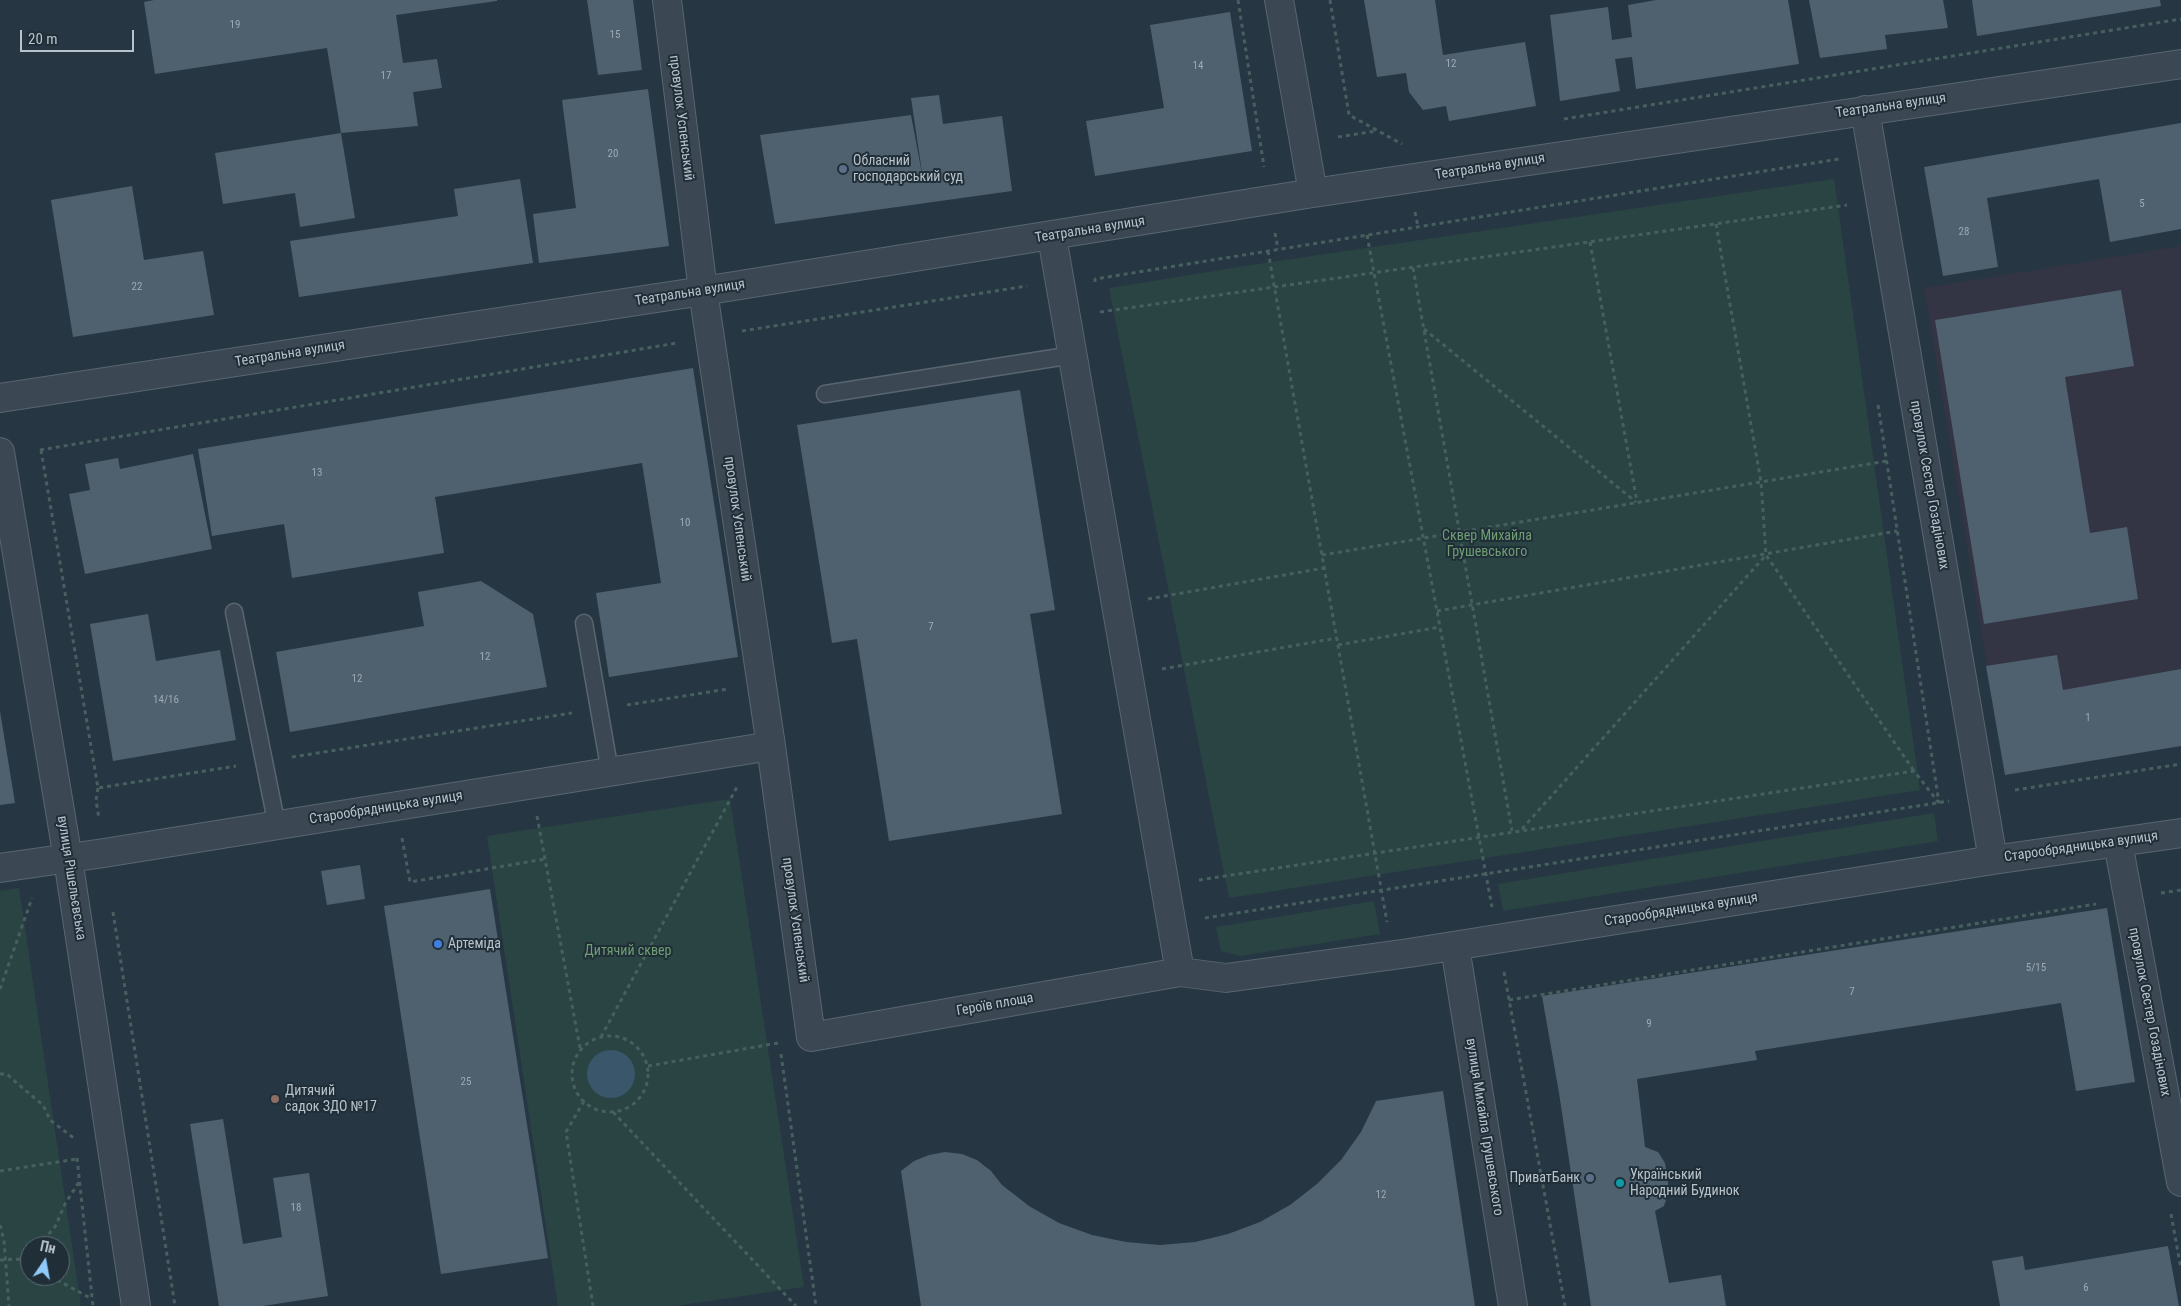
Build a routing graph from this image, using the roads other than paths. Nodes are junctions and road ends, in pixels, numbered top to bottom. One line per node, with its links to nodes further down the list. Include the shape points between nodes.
1 (667, 0): 7 (street, провулок Успенський)
2 (1279, 0): 5 (street)
3 (2181, 64): 4 (street, Театральна вулиця)
4 (1865, 110): 5 (street, Театральна вулиця); 20 (street, провулок Сестер Гозадінових)
5 (1313, 193): 6 (street, Театральна вулиця)
6 (1052, 237): 7 (street, Театральна вулиця); 8 (street)
7 (703, 292): 10 (street, Театральна вулиця); 14 (street, провулок Успенський)
8 (1073, 355): 9 (lane); 23 (street)
9 (825, 394)
10 (0, 398)
11 (0, 454): 19 (street, вулиця Рішельєвська)
12 (234, 612): 16 (lane)
13 (584, 623): 15 (lane)
14 (771, 746): 15 (street, Старообрядницька вулиця); 24 (street, провулок Успенський)
15 (610, 772): 16 (street, Старообрядницька вулиця)
16 (277, 826): 19 (street, Старообрядницька вулиця)
17 (2181, 833): 18 (street, Старообрядницька вулиця)
18 (2118, 843): 20 (street, Старообрядницька вулиця); 25 (street, провулок Сестер Гозадінових)
19 (57, 860): 21 (street, Старообрядницька вулиця); 26 (street, вулиця Рішельєвська)
20 (1993, 860): 22 (street, Старообрядницька вулиця)
21 (0, 868)
22 (1455, 947): 23 (street, Старообрядницька вулиця, via 1226,978); 27 (street, вулиця Михайла Грушевського)
23 (1180, 972): 24 (street, Героїв площа)
24 (811, 1037)
25 (2180, 1167)
26 (136, 1306)
27 (1513, 1306)

